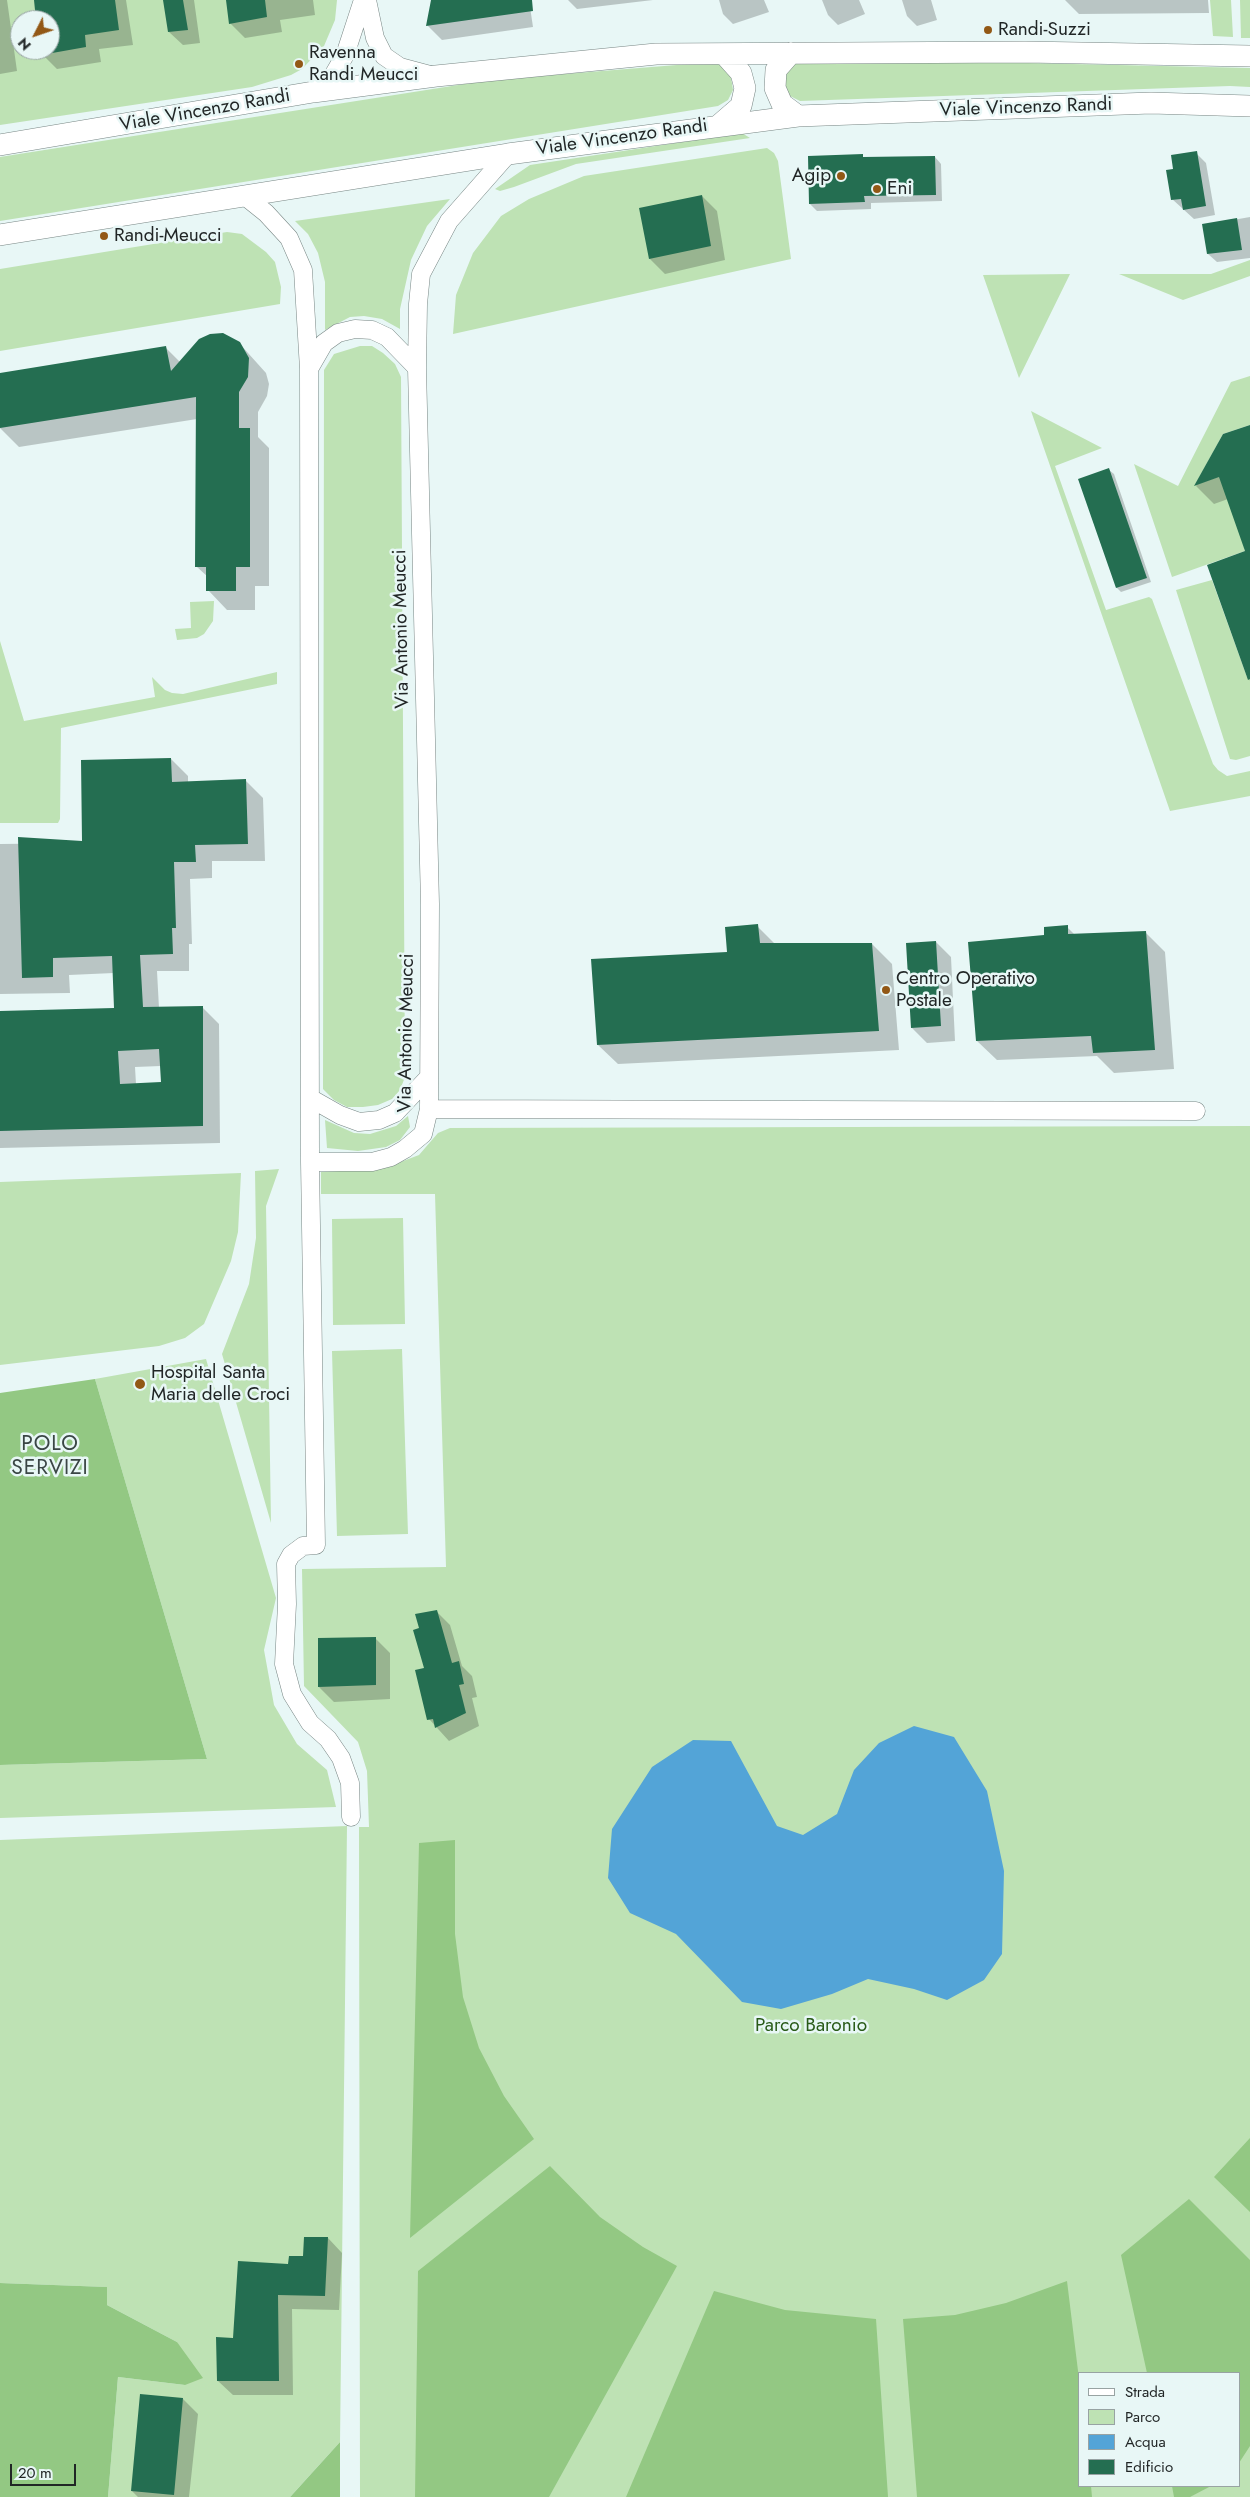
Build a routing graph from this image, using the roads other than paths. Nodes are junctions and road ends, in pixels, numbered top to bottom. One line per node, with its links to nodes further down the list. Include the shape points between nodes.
1 (365, 0): 5 (street, via 375,38 384,56 400,67); 6 (street, via 345,55 332,78)
2 (791, 53): 3 (street, Viale Vincenzo Randi); 4 (street, Viale Vincenzo Randi, via 1025,52); 8 (street, via 776,70 775,88 782,104)
3 (724, 54): 5 (street, Viale Vincenzo Randi, via 656,54); 9 (street, via 741,73 745,88 741,106)
4 (1250, 56)
5 (436, 76): 6 (street, Viale Vincenzo Randi)
6 (314, 92): 10 (street, Viale Vincenzo Randi)
7 (1250, 106): 8 (street, Viale Vincenzo Randi, via 1151,103)
8 (798, 116): 9 (street, Viale Vincenzo Randi)
9 (719, 124): 11 (street, Viale Vincenzo Randi)
10 (0, 145)
11 (508, 154): 12 (street, Viale Vincenzo Randi); 14 (street, Via Antonio Meucci, via 449,221 421,274)
12 (246, 197): 13 (street, Viale Vincenzo Randi); 15 (street, via 266,213 288,238 303,270)
13 (0, 235)
14 (417, 368): 15 (street, via 387,337 372,330 355,329 338,333 324,343); 16 (street, Via Antonio Meucci, via 430,904)
15 (309, 369): 17 (street)
16 (429, 1077): 17 (street, via 395,1113 379,1120 359,1122 340,1116); 18 (street, Via Antonio Meucci)
17 (310, 1098): 20 (street)
18 (429, 1109): 19 (street); 20 (street, Via Antonio Meucci, via 423,1134 391,1157 372,1162)
19 (1196, 1111)
20 (310, 1162): 21 (street, via 316,1545 303,1546 291,1555 286,1564 284,1664 292,1694 310,1723 328,1739 341,1758 350,1783)
21 (351, 1817)

